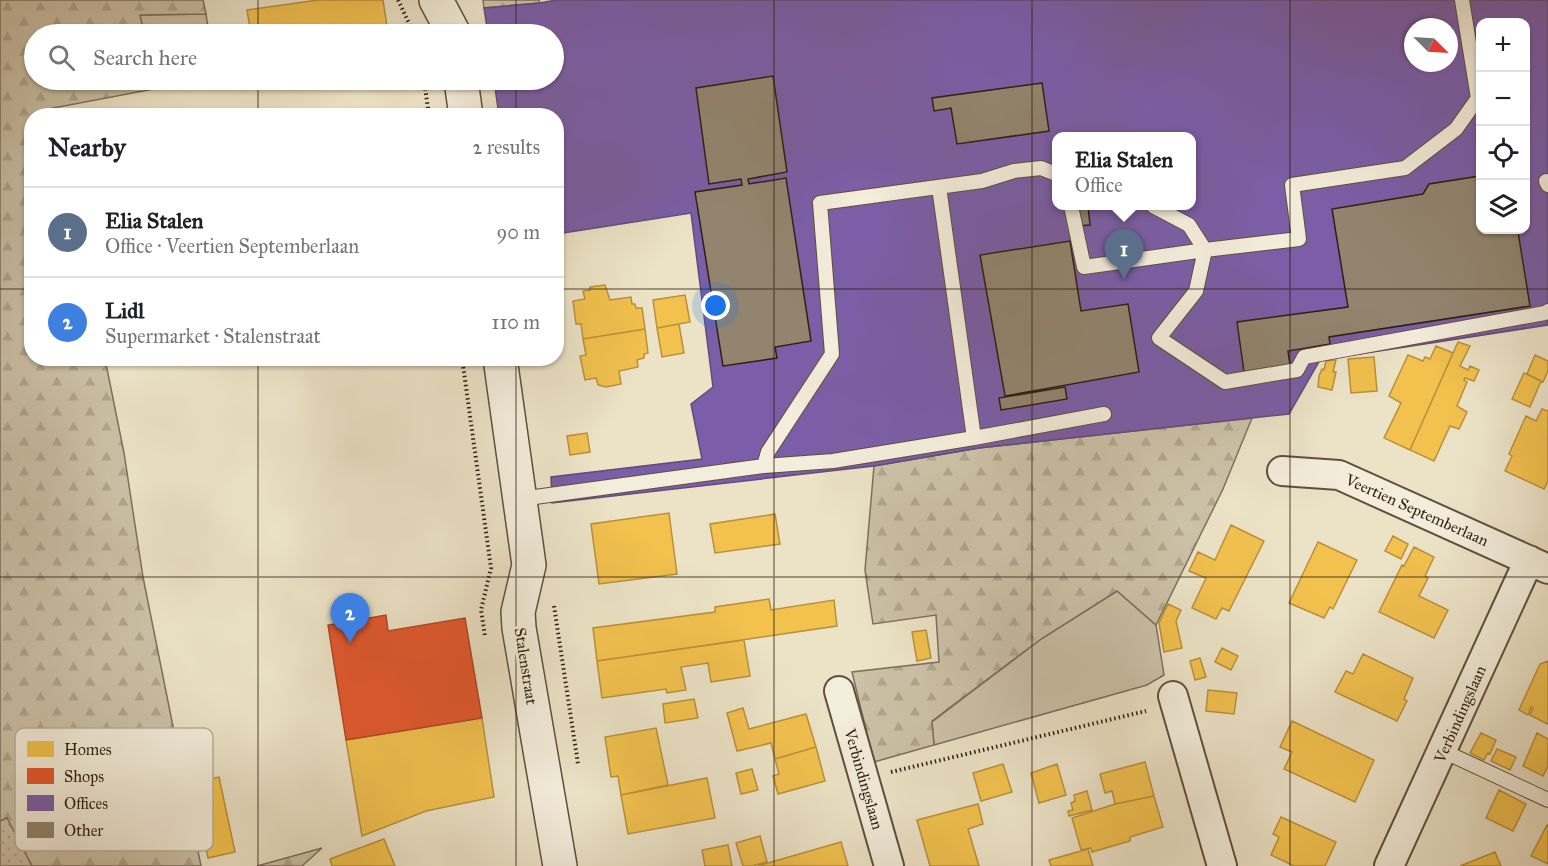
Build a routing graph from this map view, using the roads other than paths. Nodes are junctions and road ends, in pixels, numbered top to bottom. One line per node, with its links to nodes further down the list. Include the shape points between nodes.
1 (436, 0): 3 (street)
2 (1462, 0): 10 (lane, via 1478,98 1456,129 1405,168 1292,185 1299,239)
3 (449, 24)
4 (462, 90): 5 (street)
5 (465, 108)
6 (1052, 172): 7 (lane, via 1041,168 1014,171 982,181)
7 (939, 187): 14 (lane); 15 (lane, via 820,203 832,354 768,452)
8 (1072, 210): 10 (lane, via 1084,267)
9 (1161, 210): 10 (lane, via 1189,225)
10 (1205, 250): 11 (lane, via 1196,291 1159,338 1225,382 1297,370 1304,357)
11 (1548, 311)
12 (501, 366): 17 (street, Stalenstraat)
13 (1104, 414): 14 (lane)
14 (974, 438): 15 (lane, via 833,461)
15 (764, 466): 17 (lane)
16 (1282, 471): 18 (street, Veertien Septemberlaan, via 1339,475)
17 (520, 500): 23 (street, Stalenstraat, via 529,565 518,612 519,628)
18 (1538, 565): 21 (street, Verbindingslaan)
19 (839, 692): 24 (street, Verbindingslaan)
20 (1175, 701): 25 (street)
21 (1443, 752): 22 (lane); 26 (street, Verbindingslaan)
22 (1548, 800)
23 (560, 866)
24 (889, 866)
25 (1222, 866)
26 (1389, 866)

